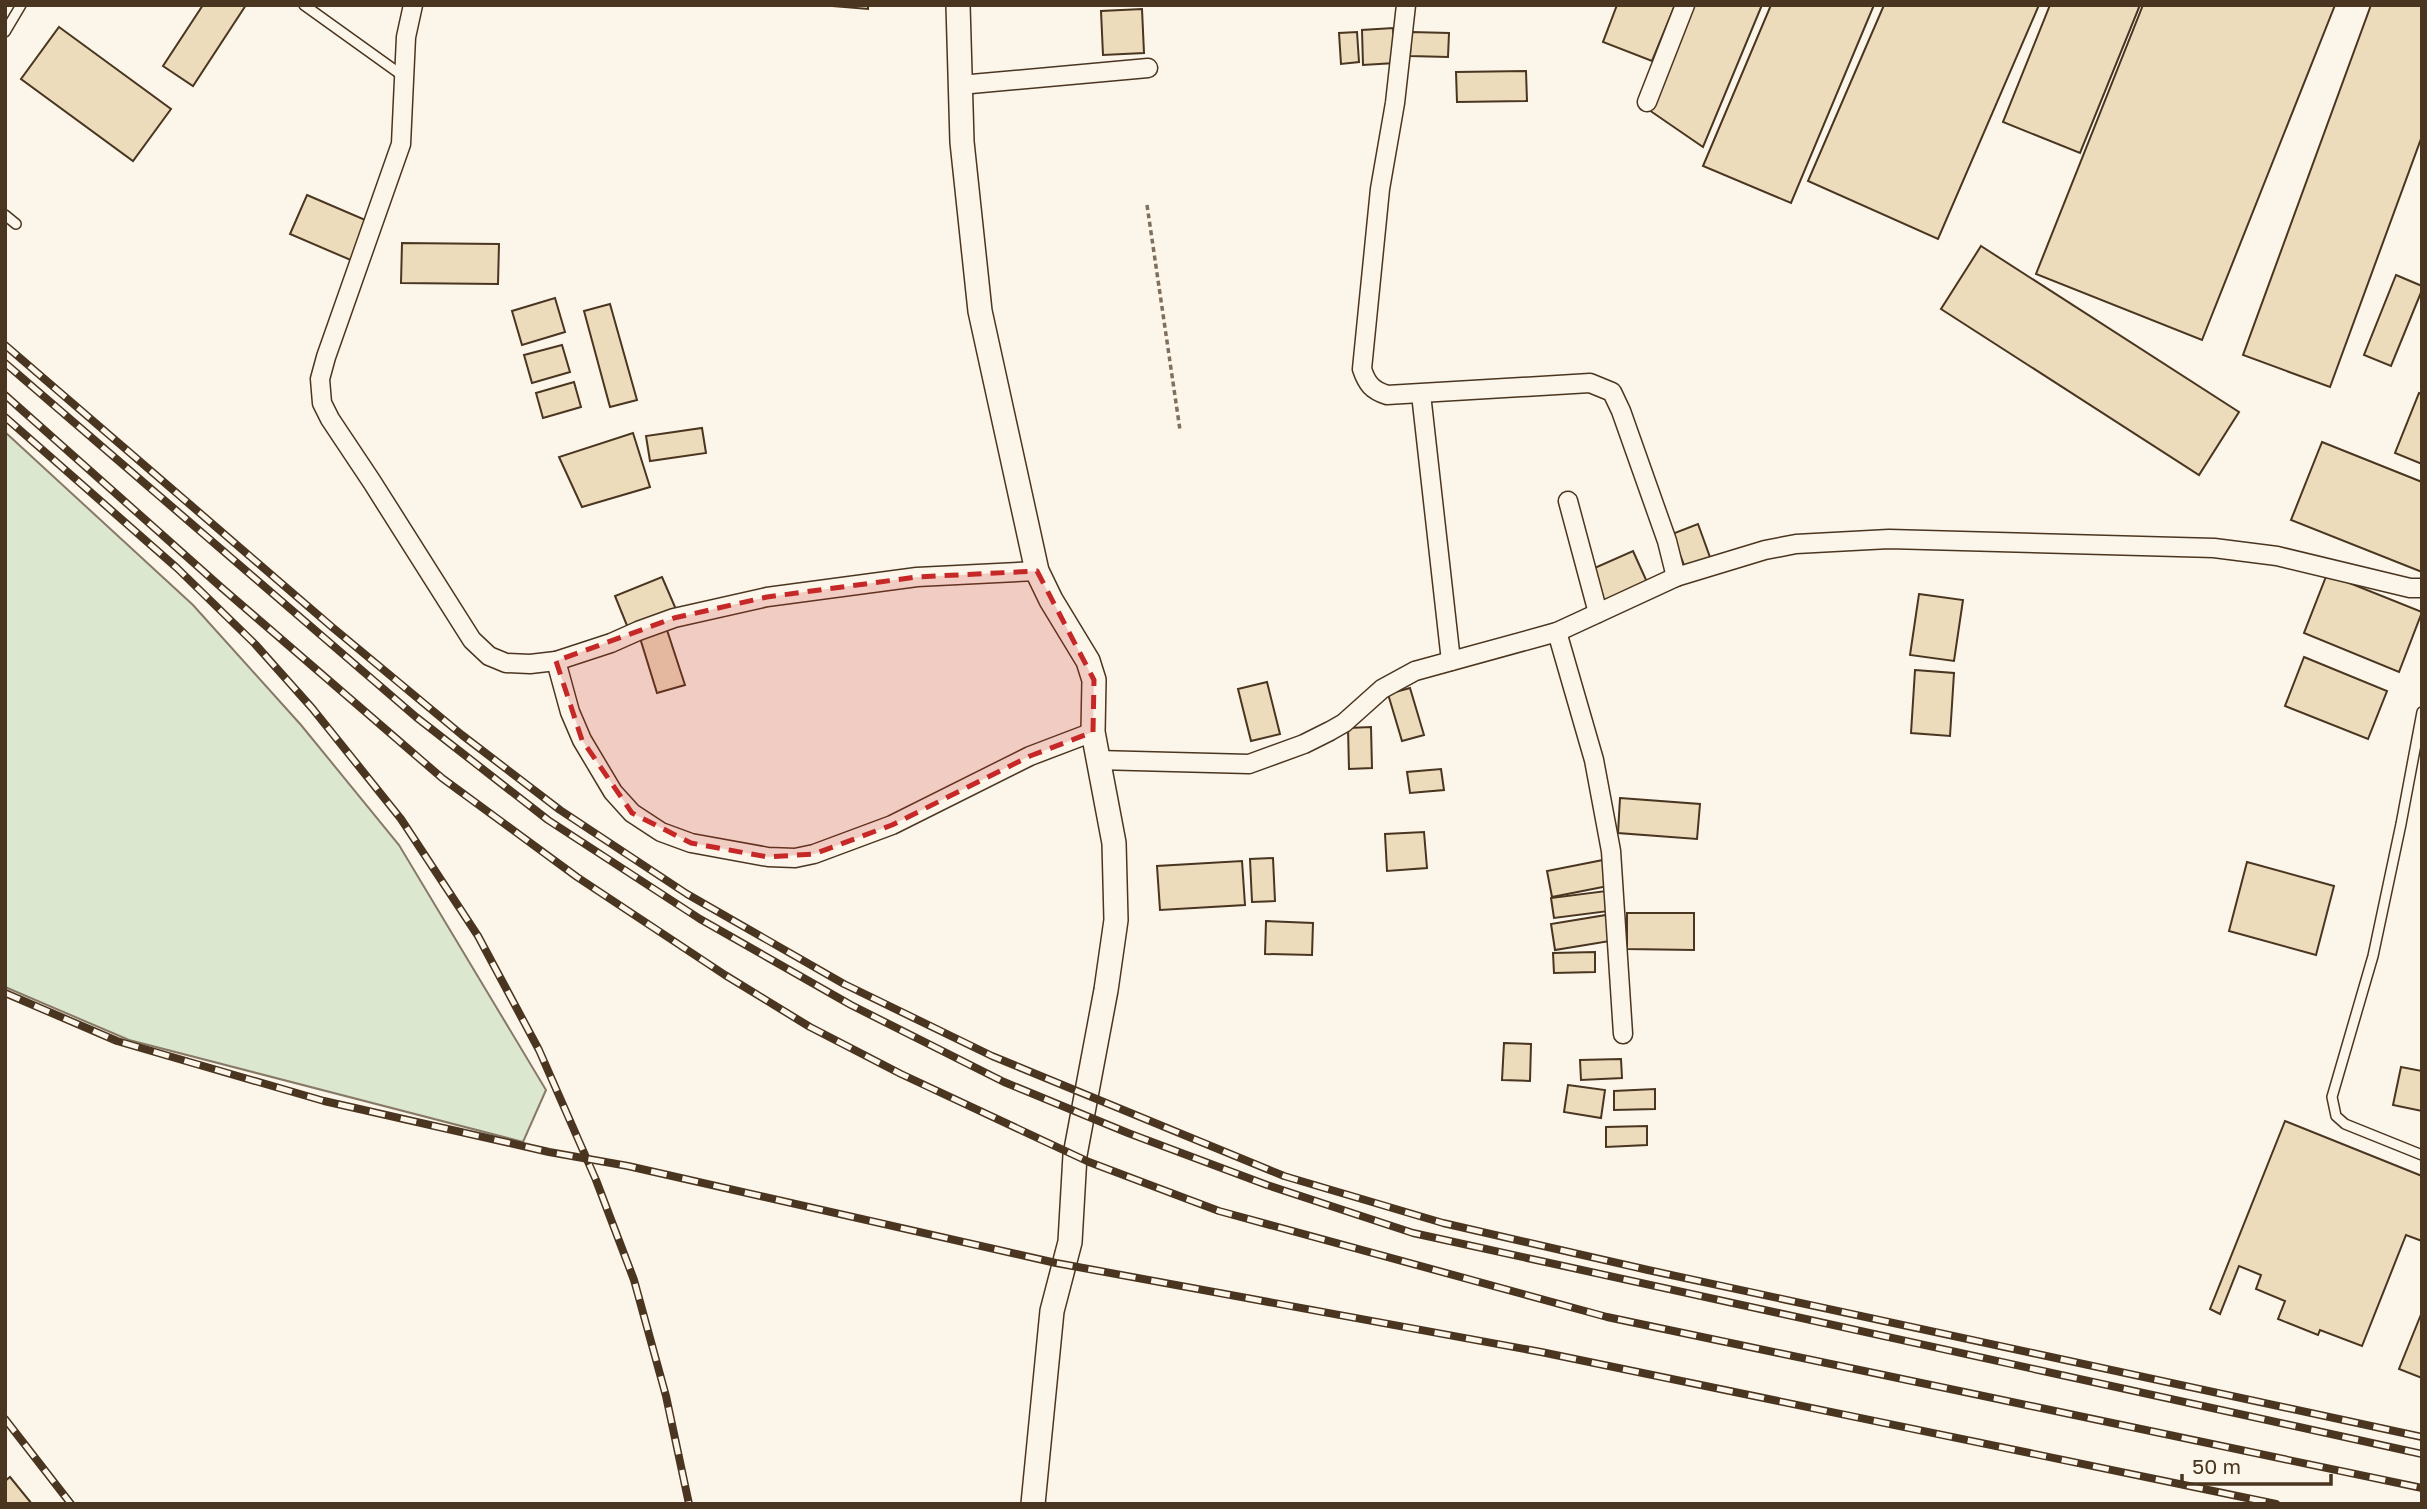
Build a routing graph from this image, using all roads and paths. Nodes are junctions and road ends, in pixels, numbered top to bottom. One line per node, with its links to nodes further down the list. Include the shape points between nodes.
1 (21, 5): 7 (lane)
2 (304, 5): 9 (lane)
3 (413, 5): 9 (street)
4 (958, 5): 10 (street)
5 (1406, 5): 15 (street, via 1380,189 1362,369 1367,383 1387,396)
6 (1685, 5): 11 (street)
7 (5, 32)
8 (1148, 68): 10 (street)
9 (403, 76): 23 (street, via 401,144 326,357 320,379 322,403 472,640 489,656 506,663)
10 (960, 85): 18 (street, via 965,183 980,311)
11 (1647, 102)
12 (1147, 205): 16 (path)
13 (5, 215): 14 (lane)
14 (16, 223)
15 (1421, 394): 19 (street, via 1590,383 1612,392); 24 (street)
16 (1180, 430)
17 (1568, 501): 21 (street)
18 (1037, 571): 23 (street, via 917,577 767,597 674,618); 26 (street, via 1091,671)
19 (1676, 577): 20 (street, via 1796,544 1889,539 2214,548 2277,556); 21 (street)
20 (2422, 589)
21 (1598, 613): 22 (street)
22 (1557, 632): 24 (street); 28 (street, via 1594,760 1611,851)
23 (556, 661): 26 (street, via 569,712 582,740 632,813 661,832 691,843 768,857 814,854 892,825 1030,756)
24 (1451, 661): 27 (street, via 1398,679 1330,732 1249,764)
25 (2422, 712): 29 (lane, via 2376,944 2332,1097 2336,1116 2345,1124)
26 (1093, 732): 27 (street)
27 (1097, 760): 30 (street, via 1114,843 1116,920 1075,1155 1070,1242 1052,1311)
28 (1623, 1034)
29 (2422, 1155)
30 (1033, 1504)

